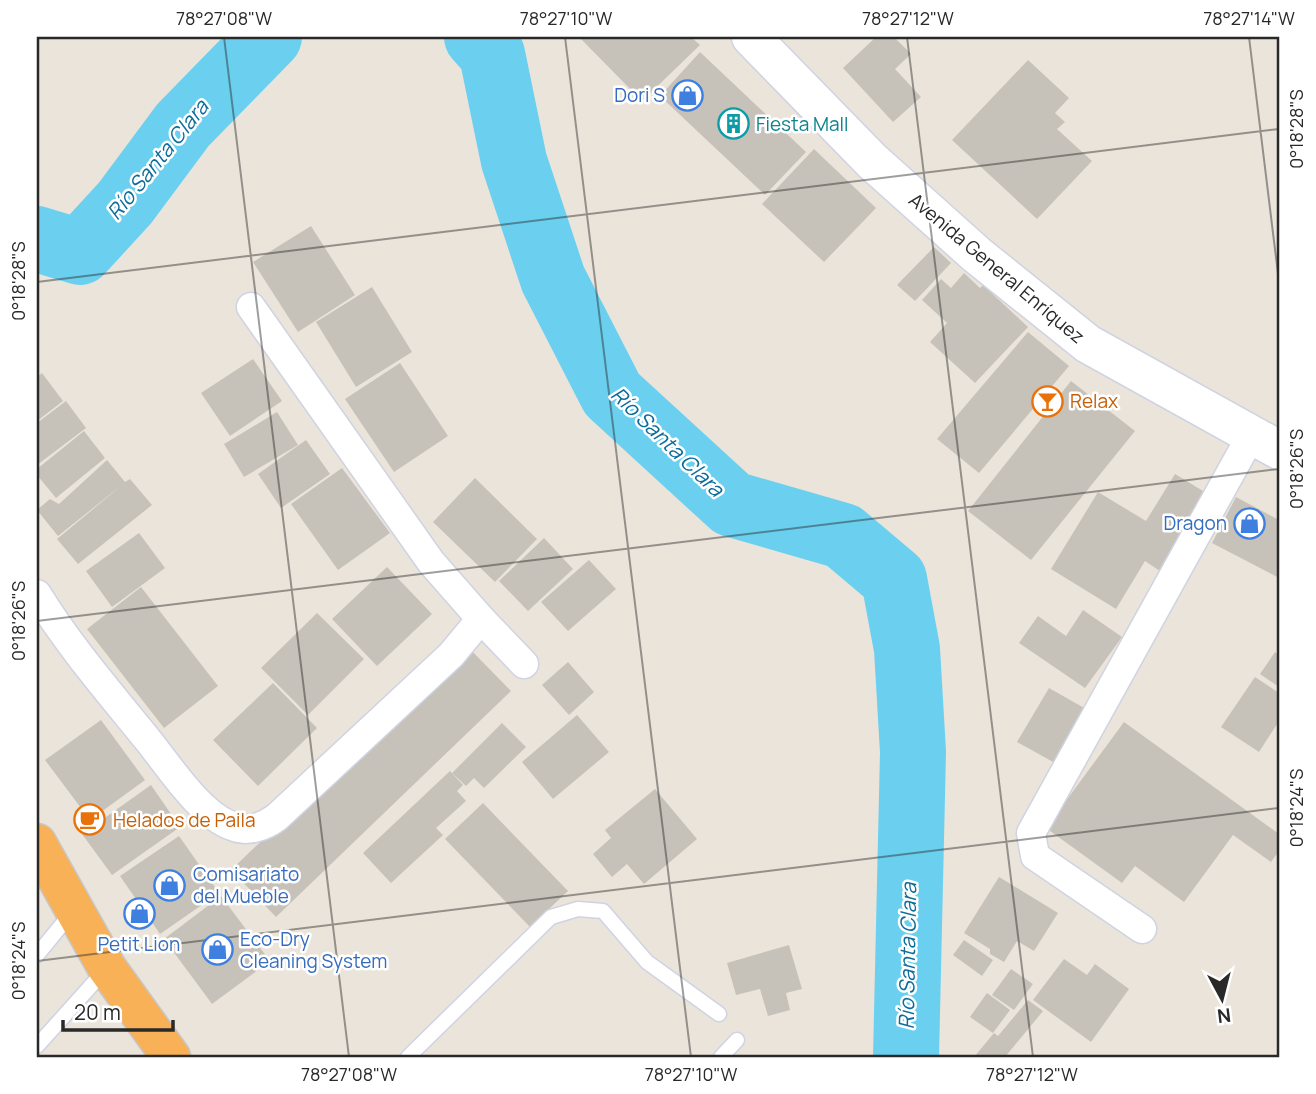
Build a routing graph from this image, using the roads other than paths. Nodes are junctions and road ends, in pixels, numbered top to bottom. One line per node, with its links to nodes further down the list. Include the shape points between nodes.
1 (751, 37): 3 (main road, Avenida General Enríquez, via 872,161 1077,336)
2 (251, 307): 5 (street, via 431,562)
3 (1265, 443): 9 (street, via 1031,833 1035,856)
4 (37, 594): 5 (street, via 60,632 199,803 232,827 264,826 278,817 451,656)
5 (481, 619): 6 (street)
6 (524, 664)
7 (37, 843): 8 (highway)
8 (74, 910): 10 (lane); 11 (highway)
9 (1142, 929)
10 (37, 955)
11 (107, 968): 14 (lane); 15 (highway)
12 (719, 1014): 16 (lane, via 647,962 603,911 578,909 551,917)
13 (737, 1040): 17 (lane)
14 (37, 1046)
15 (171, 1057)
16 (408, 1057)
17 (721, 1057)

